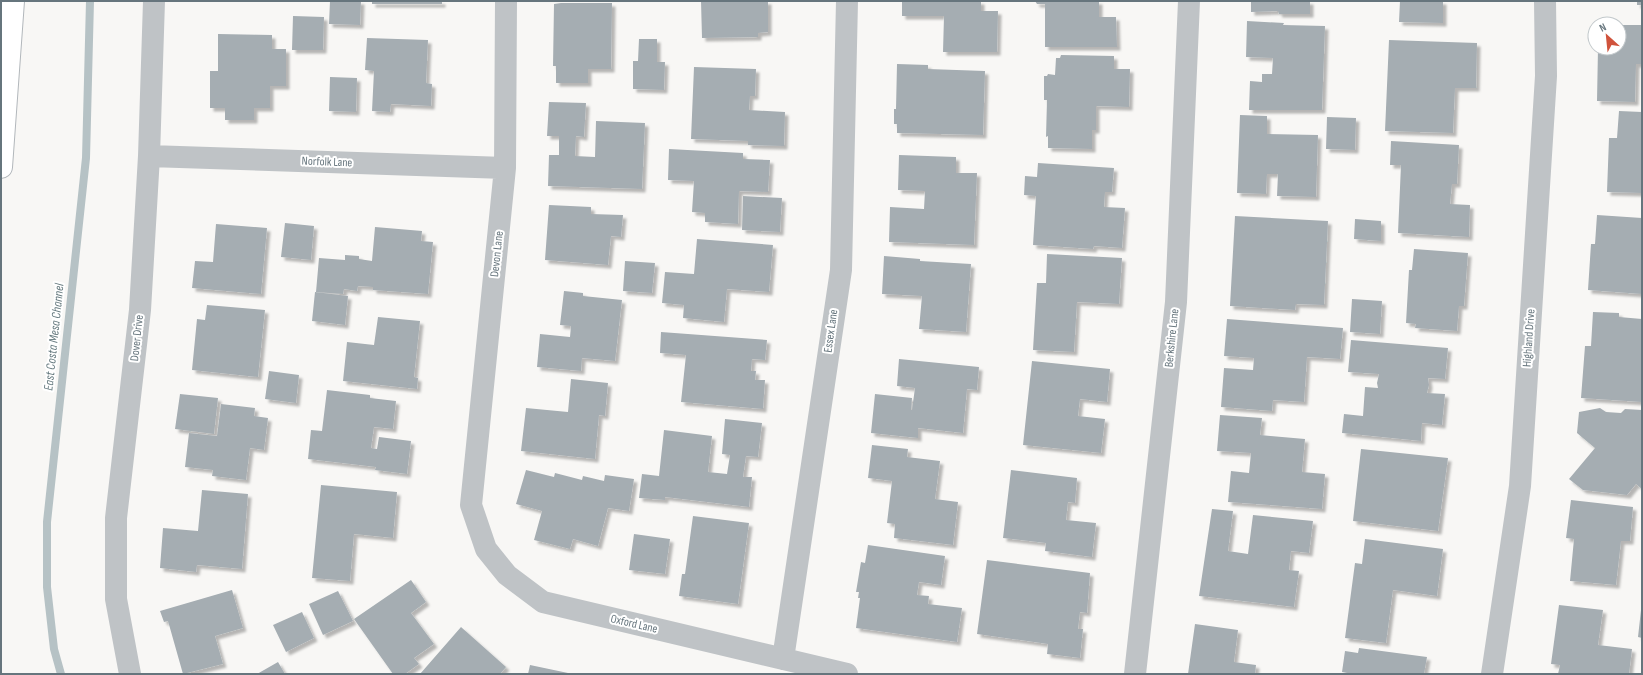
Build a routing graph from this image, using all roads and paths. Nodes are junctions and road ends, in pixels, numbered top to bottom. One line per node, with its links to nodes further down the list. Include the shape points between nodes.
1 (12, 1): 8 (street)
2 (154, 1): 7 (street, Dover Drive)
3 (506, 1): 9 (street, Devon Lane)
4 (847, 1): 11 (street, Essex Lane, via 840,270)
5 (1189, 1): 14 (street, Berkshire Lane, via 1176,302)
6 (1545, 1): 15 (street, Highland Drive, via 1546,76 1520,486)
7 (148, 156): 9 (street, Norfolk Lane); 12 (street, Dover Drive, via 140,310 116,518 116,599)
8 (1, 167)
9 (505, 168): 10 (street, Devon Lane)
10 (471, 505): 11 (street, Oxford Lane, via 486,549 506,575 543,602)
11 (782, 659): 13 (street, Oxford Lane)
12 (130, 674)
13 (847, 674)
14 (1135, 674)
15 (1492, 674)

